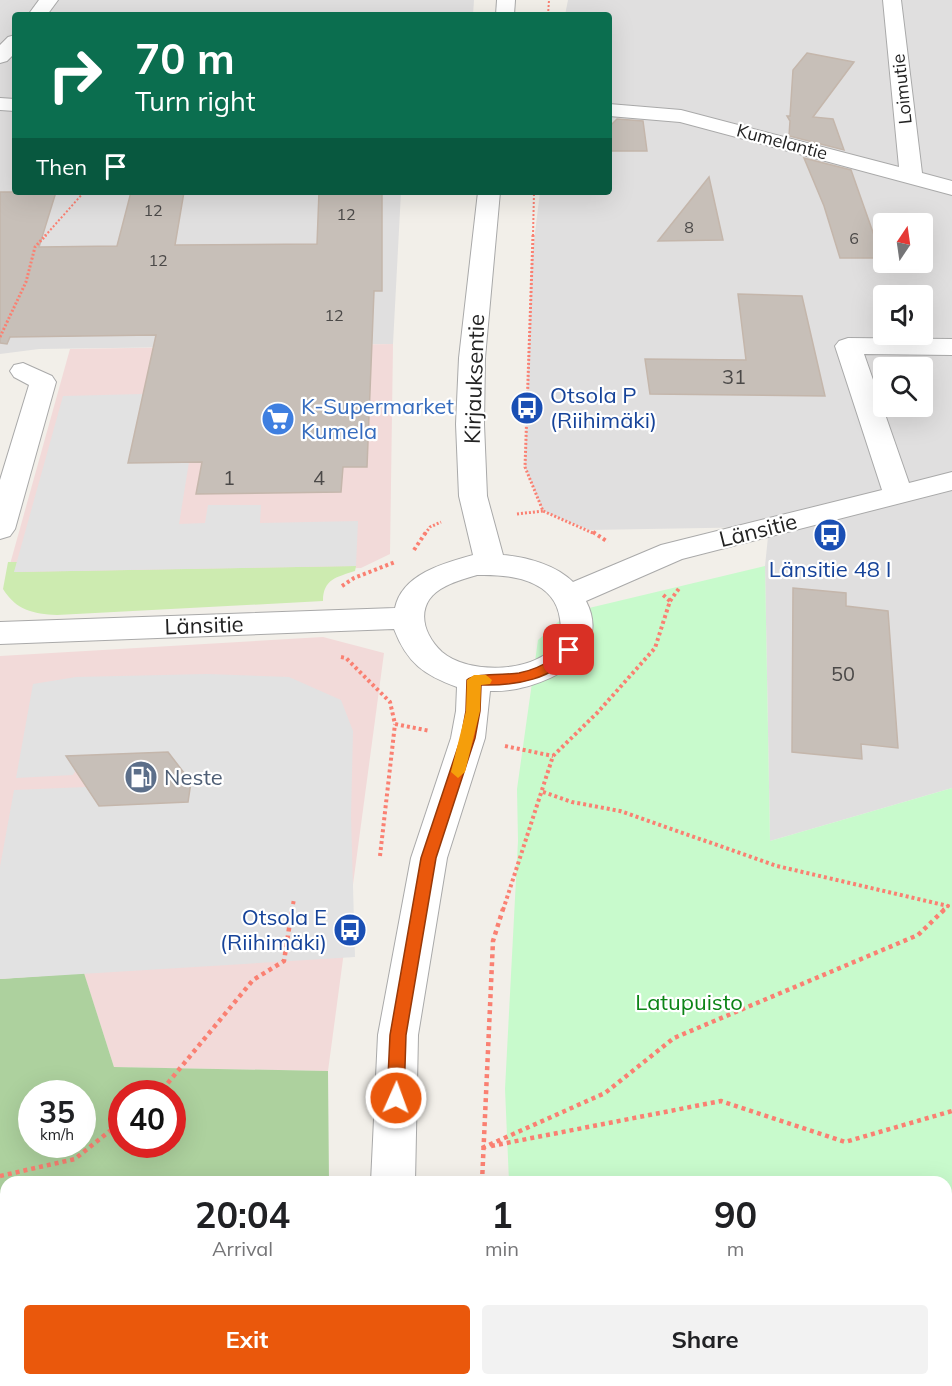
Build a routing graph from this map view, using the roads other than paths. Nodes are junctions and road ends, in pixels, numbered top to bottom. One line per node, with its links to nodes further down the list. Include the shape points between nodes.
1 (49, 0): 3 (street)
2 (892, 0): 7 (street, Loimutie)
3 (39, 12)
4 (12, 44): 5 (street)
5 (0, 57)
6 (612, 110): 7 (street, Kumelantie, via 681,116)
7 (911, 177): 8 (street, Kumelantie)
8 (952, 188)
9 (489, 195): 15 (street, Kirjauksentie, via 472,358 470,424 473,496)
10 (952, 347): 13 (street, via 848,346)
11 (23, 371): 14 (street, via 44,382)
12 (952, 481): 13 (street, Länsitie)
13 (898, 494): 16 (street, Länsitie, via 672,552)
14 (0, 529)
15 (490, 564): 16 (street, via 533,571 554,581); 17 (street, via 458,568 436,577 419,591)
16 (569, 596): 19 (street, via 577,614 577,632 569,650 552,665 520,677)
17 (408, 617): 18 (street, Länsitie); 19 (street, via 406,626 413,644 427,660)
18 (0, 633)
19 (474, 680): 20 (street, via 468,738 429,858 398,1035)
20 (393, 1176)

